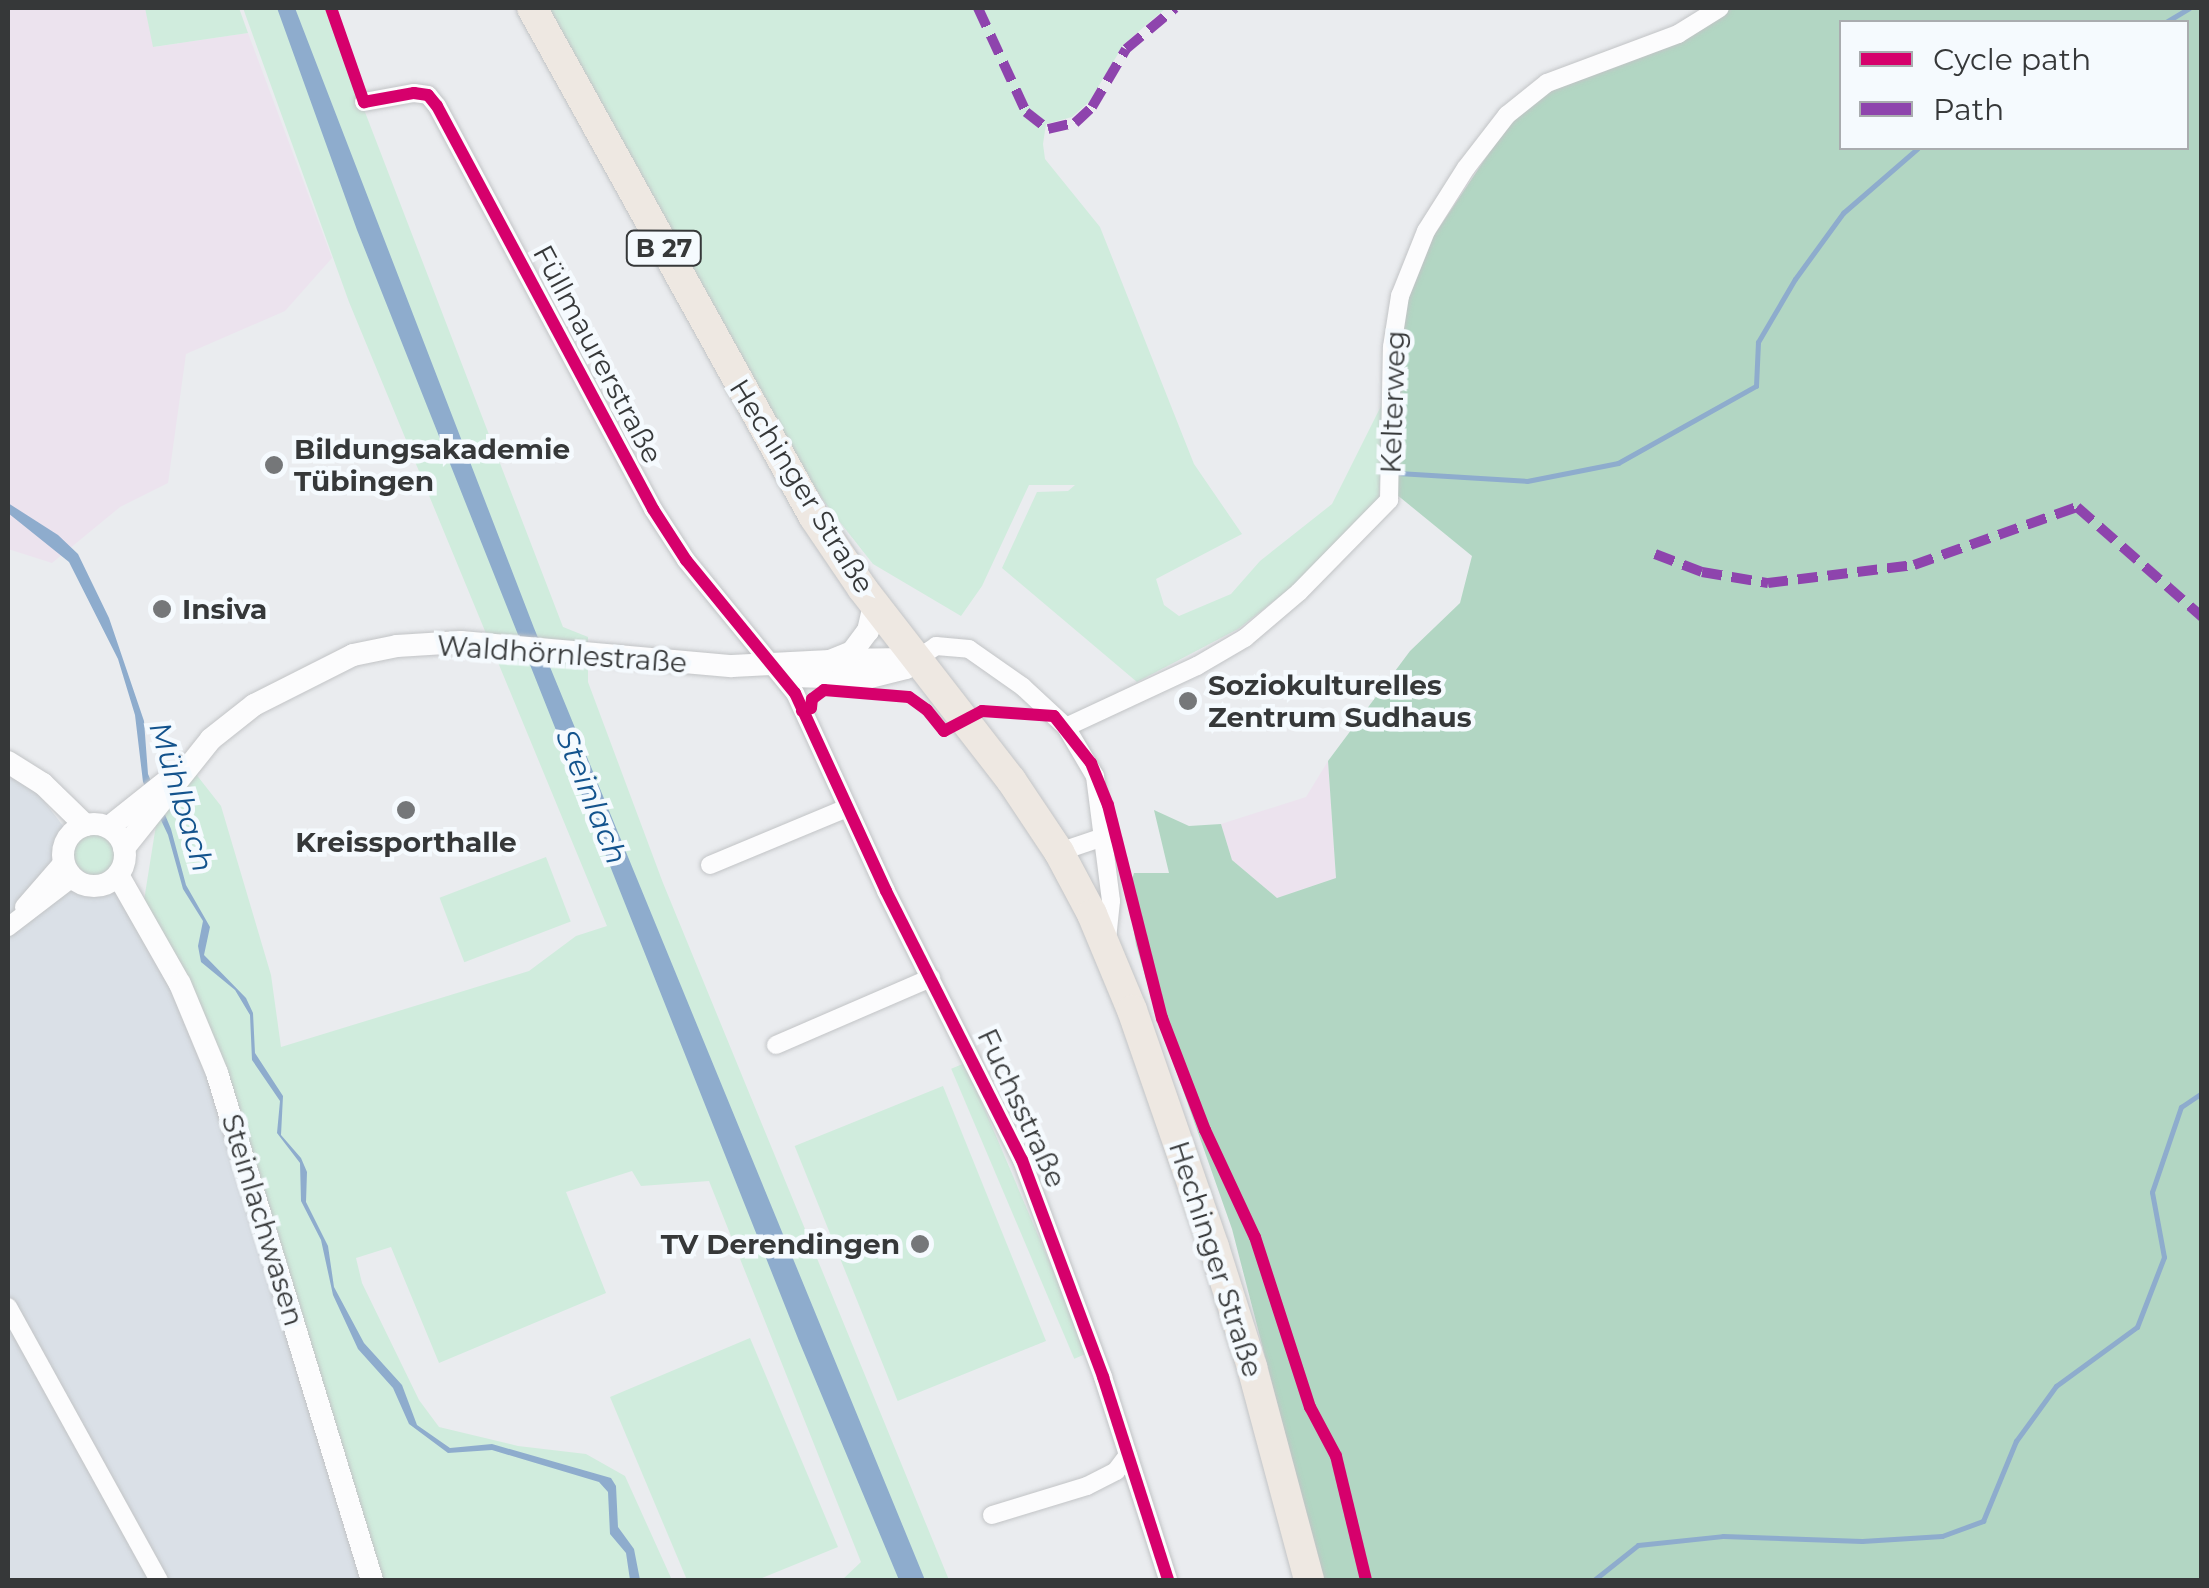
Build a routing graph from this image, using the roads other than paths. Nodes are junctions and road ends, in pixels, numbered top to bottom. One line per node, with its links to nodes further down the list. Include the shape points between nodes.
1 (532, 8): 4 (main road, Hechinger Straße / B 27, via 779,458)
2 (1720, 8): 9 (street, Kelterweg, via 1678,34 1547,84 1507,115 1466,168 1426,231 1400,296 1392,347 1389,500 1245,638)
3 (364, 102): 8 (street, Füllmaurerstraße, via 414,93 438,106 653,508 686,560)
4 (874, 604): 6 (main road, Hechinger Straße / B 27); 7 (street, via 868,631 852,652)
5 (958, 644): 6 (street, Waldhörnlestraße, via 936,646); 9 (street, Hechinger Straße, via 1023,687)
6 (917, 658): 7 (street, Waldhörnlestraße); 8 (street, Waldhörnlestraße, via 906,668 866,678); 16 (main road, Hechinger Straße / B 27)
7 (830, 660): 8 (street, Waldhörnlestraße)
8 (778, 670): 11 (street, Fuchsstraße); 12 (street, Waldhörnlestraße, via 485,645 415,644 354,655 254,705)
9 (1066, 727): 14 (street, Hechinger Straße, via 1091,764)
10 (14, 766): 13 (street)
11 (847, 808): 17 (street); 22 (street, Fuchsstraße)
12 (143, 810): 13 (street, Waldhörnlestraße); 15 (street, Waldhörnlestraße)
13 (81, 826): 15 (street); 18 (street)
14 (1103, 837): 16 (street); 21 (street, Hechinger Straße, via 1112,912)
15 (124, 848): 19 (street)
16 (1059, 852): 21 (main road, Hechinger Straße / B 27)
17 (710, 865)
18 (67, 870): 19 (street, via 92,886); 20 (street)
19 (118, 875): 28 (street, Steinlachwasen, via 180,984 217,1073)
20 (11, 924)
21 (1106, 943): 30 (main road, Hechinger Straße / B 27, via 1247,1350)
22 (931, 978): 23 (street); 25 (street, Fuchsstraße, via 1022,1160)
23 (776, 1045)
24 (8, 1307): 27 (street)
25 (1128, 1455): 26 (street, via 1087,1486); 29 (street, Fuchsstraße)
26 (992, 1515)
27 (159, 1580)
28 (372, 1580)
29 (1168, 1580)
30 (1309, 1580)

